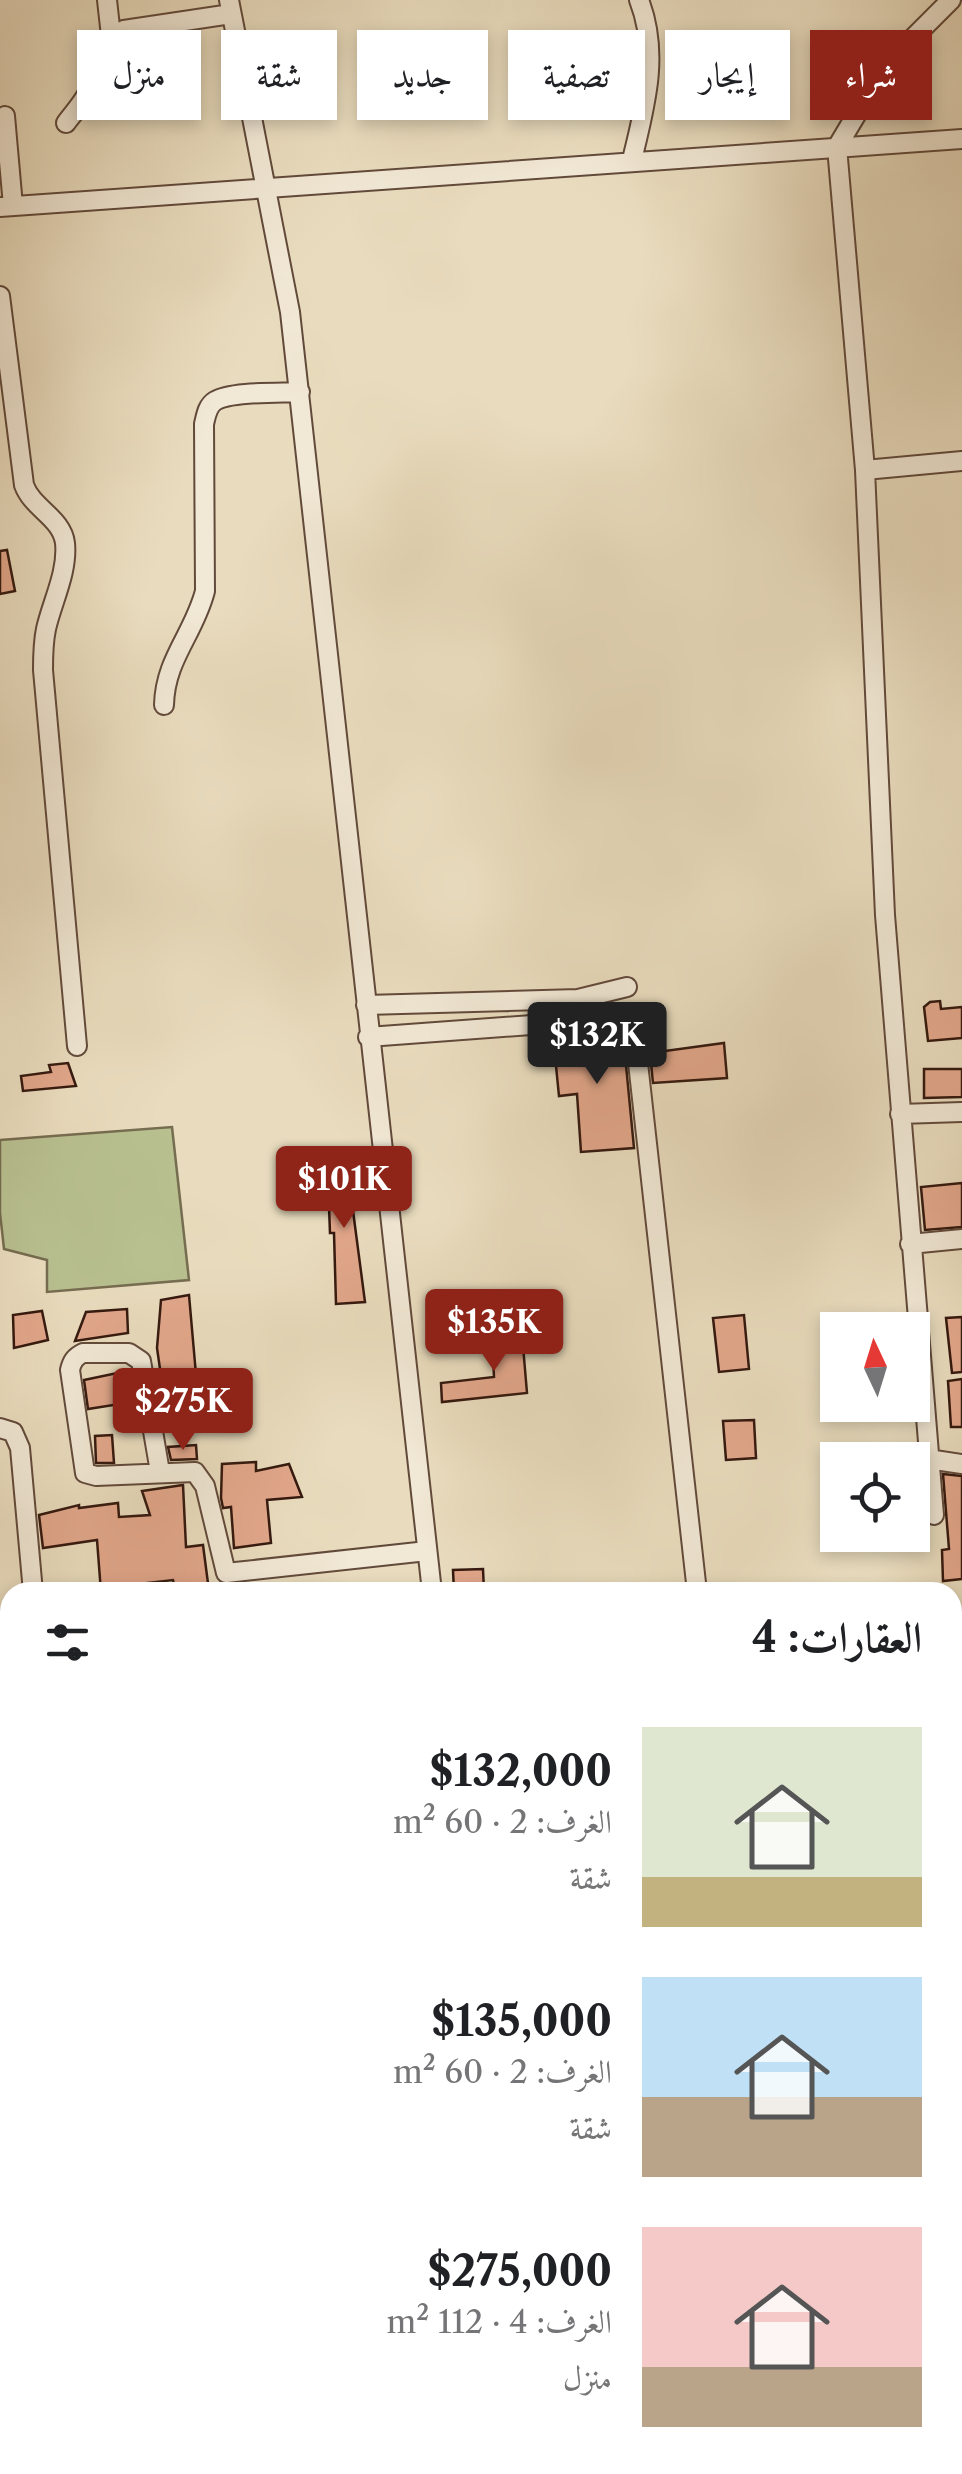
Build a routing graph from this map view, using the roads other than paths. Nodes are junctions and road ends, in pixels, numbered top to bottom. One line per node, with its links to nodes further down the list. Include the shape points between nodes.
1 (107, 0): 5 (street)
2 (639, 0): 12 (street, via 651,71)
3 (951, 0): 11 (street, via 903,48)
4 (230, 7): 6 (street); 13 (street)
5 (110, 30)
6 (124, 30)
7 (77, 107): 9 (street)
8 (5, 116): 14 (street)
9 (66, 123)
10 (962, 139): 11 (street)
11 (836, 148): 12 (street); 18 (street)
12 (632, 160): 13 (street)
13 (266, 190): 14 (street); 16 (street)
14 (7, 207)
15 (0, 296): 24 (street, via 24,485 65,542 43,670)
16 (300, 392): 19 (street, via 236,396 207,411 204,590 168,671); 21 (street)
17 (962, 462): 18 (street)
18 (864, 470): 27 (street)
19 (164, 706)
20 (627, 988): 21 (street, via 578,999)
21 (366, 1004): 23 (street)
22 (612, 1019): 23 (street)
23 (368, 1037): 37 (street)
24 (77, 1046)
25 (637, 1054): 42 (street)
26 (962, 1112): 27 (street)
27 (900, 1114): 29 (street)
28 (962, 1239): 29 (street)
29 (910, 1244): 31 (street)
30 (0, 1428): 38 (street, via 13,1432 20,1448)
31 (927, 1442)
32 (930, 1459): 33 (street)
33 (962, 1464)
34 (160, 1472): 34 (street, via 85,1474 70,1370 77,1356 129,1353 141,1361); 39 (street, via 186,1470 201,1478)
35 (930, 1478): 36 (street)
36 (934, 1515)
37 (427, 1551): 40 (street); 41 (street)
38 (32, 1582)
39 (226, 1582)
40 (232, 1582)
41 (431, 1582)
42 (697, 1582)

